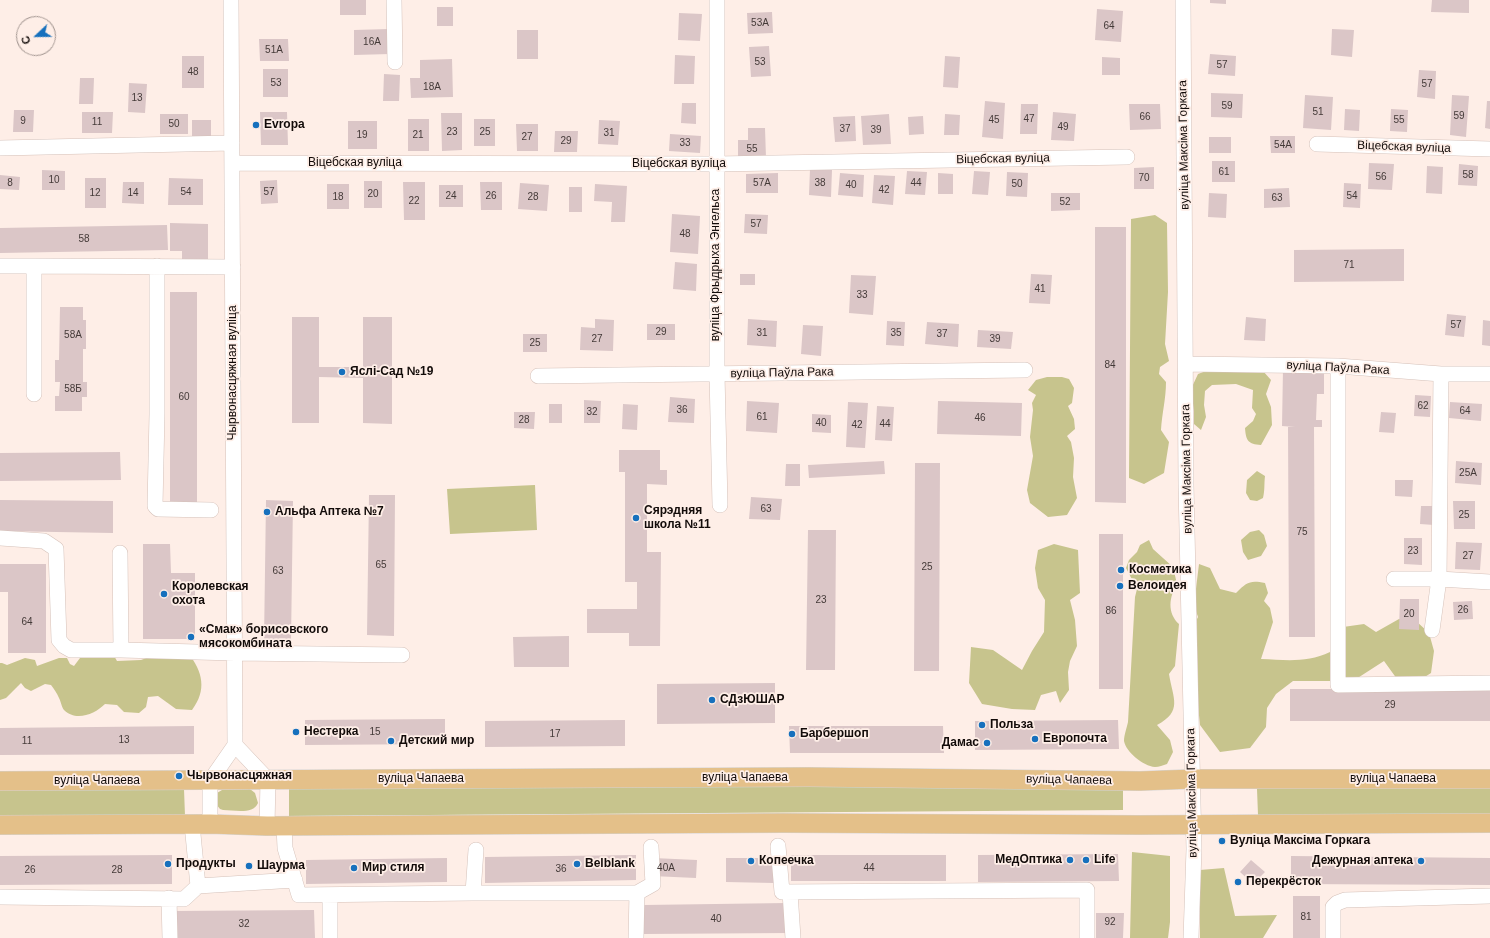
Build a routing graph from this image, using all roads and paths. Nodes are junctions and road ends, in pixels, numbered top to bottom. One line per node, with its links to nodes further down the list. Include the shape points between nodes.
1 (231, 0): 6 (street, Чырвонасцяжная вуліца)
2 (394, 0): 5 (street)
3 (718, 0): 12 (street, вуліца Фрыдрыха Энгельса)
4 (1183, 0): 17 (street, вуліца Максіма Горкага)
5 (395, 62)
6 (232, 142): 8 (street); 11 (street, Чырвонасцяжная вуліца)
7 (1317, 144): 9 (street, Віцебская вуліца)
8 (0, 148)
9 (1490, 149)
10 (1126, 157): 12 (street, Віцебская вуліца)
11 (232, 163): 12 (street, Віцебская вуліца); 16 (street, Чырвонасцяжная вуліца)
12 (716, 164): 20 (street, вуліца Фрыдрыха Энгельса)
13 (0, 266): 14 (street)
14 (34, 266): 15 (street); 24 (street)
15 (157, 266): 16 (street); 26 (street, via 155,506 158,509)
16 (233, 267): 34 (street, Чырвонасцяжная вуліца)
17 (1186, 364): 18 (street, вуліца Паўла Рака); 38 (street, вуліца Максіма Горкага, via 1186,485)
18 (1338, 366): 21 (street, вуліца Паўла Рака); 36 (street, via 1338,684)
19 (1025, 370): 20 (street, вуліца Паўла Рака)
20 (717, 374): 23 (street, вуліца Паўла Рака); 25 (street, вуліца Фрыдрыха Энгельса)
21 (1441, 374): 22 (street, вуліца Паўла Рака); 30 (street)
22 (1490, 374)
23 (538, 376)
24 (34, 394)
25 (720, 505)
26 (211, 510)
27 (0, 538): 33 (street, via 44,541 56,549 59,640 64,646 71,650)
28 (120, 553): 33 (street)
29 (1394, 579): 30 (street)
30 (1439, 579): 31 (street); 32 (street)
31 (1490, 582)
32 (1432, 630)
33 (121, 650): 34 (street)
34 (234, 653): 35 (street); 37 (street, Чырвонасцяжная вуліца)
35 (402, 655)
36 (1490, 683)
37 (235, 745): 40 (street); 41 (street)
38 (1193, 779): 39 (main road, вуліца Чапаева); 41 (main road, вуліца Чапаева); 46 (street, вуліца Максіма Горкага)
39 (1490, 779)
40 (210, 780): 41 (main road, вуліца Чапаева); 42 (main road, вуліца Чапаева); 44 (street)
41 (268, 780): 47 (street)
42 (0, 781)
43 (1490, 823): 46 (main road)
44 (201, 824): 45 (main road); 47 (main road); 52 (street)
45 (0, 825)
46 (1193, 825): 47 (main road, via 776,823); 65 (street, вуліца Максіма Горкага)
47 (275, 826): 51 (street)
48 (778, 846): 53 (street, via 782,892)
49 (651, 847): 55 (street, via 653,884)
50 (476, 850): 54 (street)
51 (295, 880): 52 (street); 56 (street, via 299,895)
52 (198, 886): 59 (street, via 184,898)
53 (790, 892): 63 (street); 64 (street, via 1087,890)
54 (473, 893): 55 (street); 56 (street)
55 (637, 893): 62 (street)
56 (330, 895): 61 (street)
57 (1490, 896): 66 (street, via 1345,900 1333,907)
58 (0, 897): 59 (street)
59 (169, 898): 60 (street)
60 (170, 938)
61 (330, 938)
62 (636, 938)
63 (793, 938)
64 (1087, 938)
65 (1192, 938)
66 (1333, 938)

